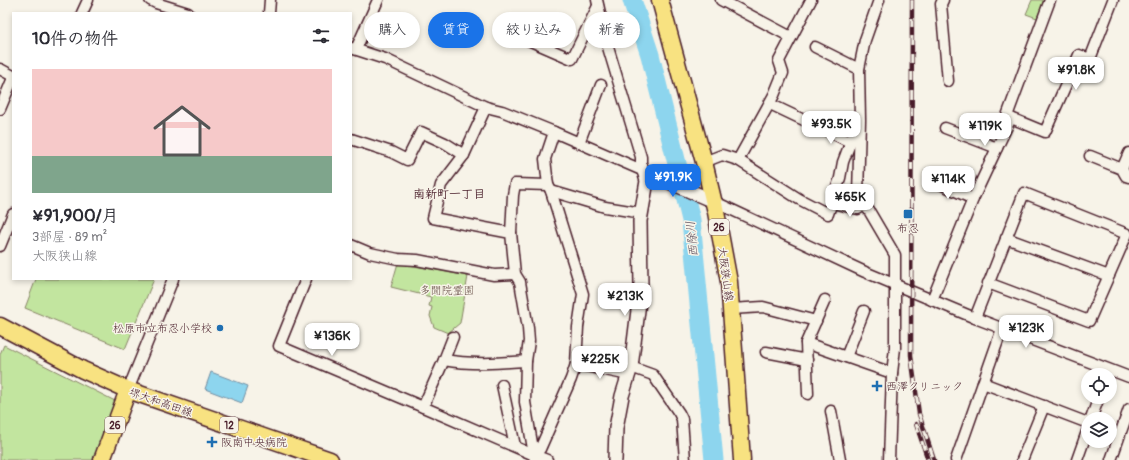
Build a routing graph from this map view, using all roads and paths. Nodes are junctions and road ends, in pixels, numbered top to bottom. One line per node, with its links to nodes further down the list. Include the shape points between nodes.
1 (88, 0): 14 (street)
2 (150, 0): 13 (street)
3 (270, 0): 16 (street)
4 (378, 0): 20 (street)
5 (660, 0): 44 (main road, 大阪狭山線 / 26)
6 (721, 0): 17 (street)
7 (810, 0): 17 (street)
8 (879, 0): 22 (street, via 865,40)
9 (943, 0): 25 (street, via 941,4)
10 (1050, 0): 30 (street, via 1007,116)
11 (1113, 0): 30 (street, via 1090,59 1080,55 1045,132)
12 (597, 3): 19 (street, via 572,59); 45 (street)
13 (178, 5): 15 (street)
14 (82, 12)
15 (187, 12)
16 (269, 12)
17 (791, 37): 27 (street, via 779,61 784,73)
18 (814, 47): 22 (street)
19 (547, 48)
20 (354, 49): 28 (street, via 385,59)
21 (0, 69): 23 (street)
22 (859, 69): 31 (street)
23 (12, 76)
24 (12, 79): 29 (street)
25 (948, 81)
26 (601, 85): 37 (street)
27 (770, 104): 32 (street); 43 (street)
28 (486, 107): 35 (street); 41 (street)
29 (0, 109)
30 (1011, 118): 39 (street)
31 (860, 120): 38 (street); 52 (street, via 858,195)
32 (812, 124)
33 (822, 128): 38 (street)
34 (945, 128): 39 (street)
35 (554, 132): 37 (street); 48 (street, via 545,159)
36 (352, 140): 41 (street, via 408,160 421,132)
37 (579, 142): 45 (street)
38 (850, 142): 51 (street)
39 (997, 148): 49 (street)
40 (1129, 153): 46 (street)
41 (464, 155): 55 (street, via 441,185 433,218)
42 (1090, 156): 46 (street)
43 (738, 160): 44 (street, via 722,155); 51 (street, via 799,199 828,214)
44 (704, 162): 50 (main road, 大阪狭山線 / 26)
45 (646, 172): 50 (street); 53 (street)
46 (1126, 173)
47 (932, 180): 49 (street)
48 (549, 188): 53 (street, via 605,207); 55 (street, via 515,184 512,195); 80 (street, via 583,294)
49 (973, 199): 66 (street)
50 (710, 200): 64 (street); 67 (main road, 大阪狭山線 / 26, via 716,212 729,282)
51 (832, 203): 52 (street, via 858,208)
52 (863, 205): 64 (street, via 896,255)
53 (642, 213): 82 (street, via 641,286)
54 (12, 216): 58 (street)
55 (511, 233): 59 (street)
56 (1006, 238): 60 (street); 60 (street, via 1024,193 1128,234); 63 (street)
57 (352, 245): 59 (street, via 370,253 398,259 417,260 494,275)
58 (0, 246)
59 (515, 274): 79 (street, via 520,282 530,341)
60 (1109, 276): 63 (street, via 1089,321)
61 (173, 280): 88 (street)
62 (306, 280): 91 (street, via 279,346)
63 (988, 283): 69 (street)
64 (896, 285): 66 (street); 83 (street)
65 (825, 300): 70 (street)
66 (932, 300): 69 (street)
67 (731, 309): 70 (street, via 763,307); 103 (main road, 大阪狭山線 / 26)
68 (864, 311): 76 (street)
69 (975, 318): 72 (street)
70 (816, 321): 74 (street)
71 (0, 326): 88 (main road, 堺大和高田線 / 12, via 82,370)
72 (1002, 328): 81 (street); 86 (street)
73 (453, 337): 77 (street)
74 (806, 343): 76 (street); 78 (street)
75 (766, 352): 78 (street)
76 (846, 357): 83 (street)
77 (444, 360): 79 (street, via 464,364); 91 (street)
78 (807, 360): 89 (street)
79 (526, 361): 97 (street, via 525,402)
80 (576, 364): 82 (street); 97 (street)
81 (1098, 368)
82 (630, 371): 101 (street, via 616,428); 102 (street, via 653,375 682,419)
83 (892, 373): 105 (street)
84 (1117, 375): 85 (street)
85 (1129, 378)
86 (983, 383): 90 (street); 106 (street)
87 (502, 385): 95 (street)
88 (128, 390): 98 (main road, 26); 99 (main road, 堺大和高田線 / 12)
89 (808, 394)
90 (1044, 406): 94 (street); 107 (street)
91 (423, 407): 95 (street)
92 (1129, 409): 109 (street)
93 (831, 411): 104 (street)
94 (1081, 420)
95 (515, 446): 97 (street)
96 (1081, 448): 108 (street)
97 (534, 458): 100 (street)
98 (102, 460)
99 (330, 460)
100 (547, 460)
101 (615, 460)
102 (685, 460)
103 (742, 460)
104 (840, 460)
105 (889, 460)
106 (956, 460)
107 (1022, 460)
108 (1077, 460)
109 (1111, 460)

